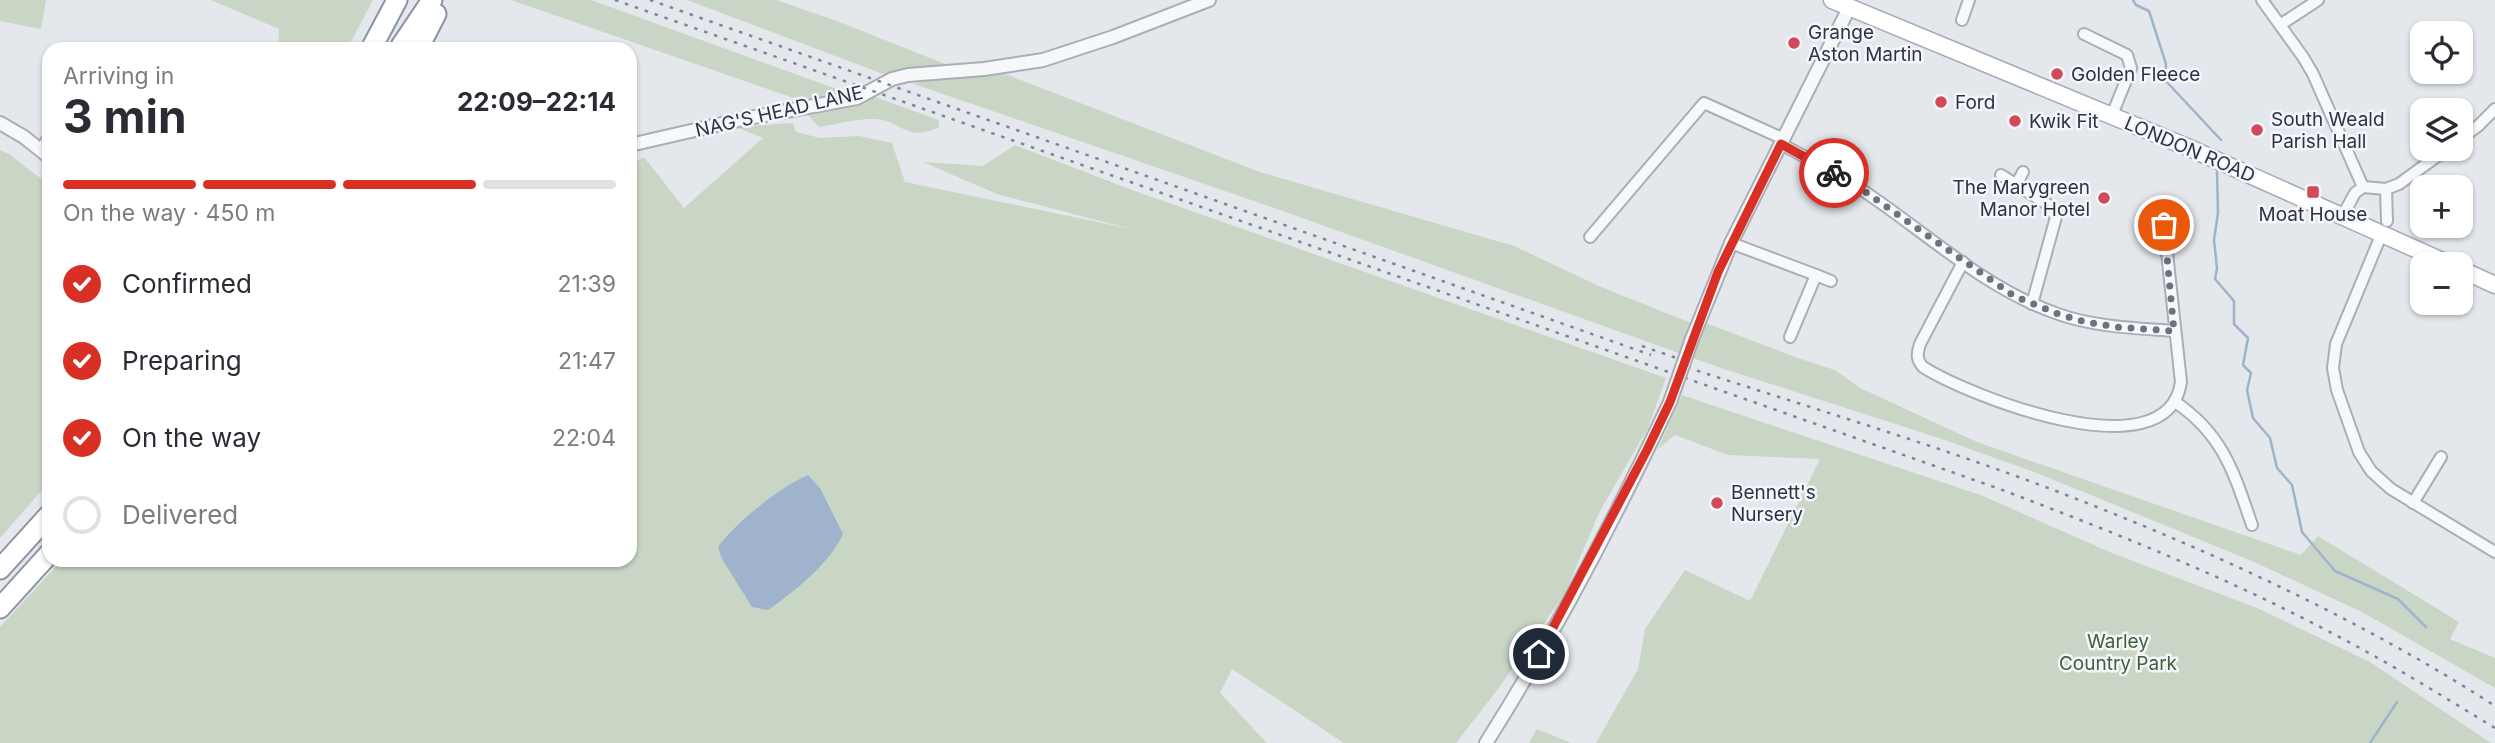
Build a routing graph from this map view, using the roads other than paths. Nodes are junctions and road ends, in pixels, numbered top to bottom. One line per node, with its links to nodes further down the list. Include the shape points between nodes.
1 (397, 0): 14 (highway)
2 (424, 0): 15 (highway)
3 (432, 0): 16 (highway)
4 (443, 0): 17 (highway)
5 (1209, 0): 25 (street, NAG'S HEAD LANE, via 1043,60 908,75 857,98)
6 (1832, 0): 10 (main road, LONDON ROAD)
7 (1969, 0): 11 (street)
8 (2263, 0): 12 (street)
9 (2318, 0): 12 (street)
10 (1852, 4): 19 (main road, LONDON ROAD); 24 (street)
11 (1962, 20)
12 (2280, 25): 31 (street, via 2313,74)
13 (2084, 34): 19 (street, via 2127,55 2131,68)
14 (375, 42)
15 (408, 42)
16 (409, 42)
17 (411, 42)
18 (2495, 108): 22 (street)
19 (2112, 115): 33 (main road, LONDON ROAD)
20 (2495, 120): 22 (street)
21 (0, 123): 26 (street)
22 (2478, 127): 23 (street)
23 (2473, 130)
24 (1783, 141): 36 (street, via 1704,103); 37 (street); 39 (street, via 1864,191)
25 (637, 143)
26 (42, 151)
27 (2431, 161): 32 (street)
28 (2023, 172): 30 (street)
29 (2001, 176): 30 (street)
30 (2016, 185): 44 (street, via 2047,204 2056,217)
31 (2363, 187): 32 (street); 33 (street)
32 (2386, 189): 35 (street)
33 (2343, 215): 35 (main road, LONDON ROAD)
34 (2164, 225): 45 (street)
35 (2384, 227): 38 (main road, LONDON ROAD); 49 (street, via 2336,344 2334,378 2364,461 2381,481)
36 (1590, 237)
37 (1731, 243): 40 (street); 56 (street, bridge, via 1670,402 1623,498 1526,679)
38 (2428, 252)
39 (1963, 262): 44 (street); 47 (street, via 1920,344 1918,361 1923,367 2016,408 2100,425 2150,421)
40 (1816, 275): 42 (street); 46 (street)
41 (2473, 275): 43 (main road)
42 (1831, 281)
43 (2495, 285)
44 (2032, 304): 45 (street, via 2086,322)
45 (2174, 331): 47 (street, via 2181,382)
46 (1790, 337)
47 (2175, 402): 51 (street, via 2217,441)
48 (2441, 457): 49 (street)
49 (2413, 503): 52 (street)
50 (42, 522): 54 (highway)
51 (2252, 524)
52 (2495, 552)
53 (42, 562): 55 (highway)
54 (0, 569)
55 (0, 608)
56 (1486, 743)

